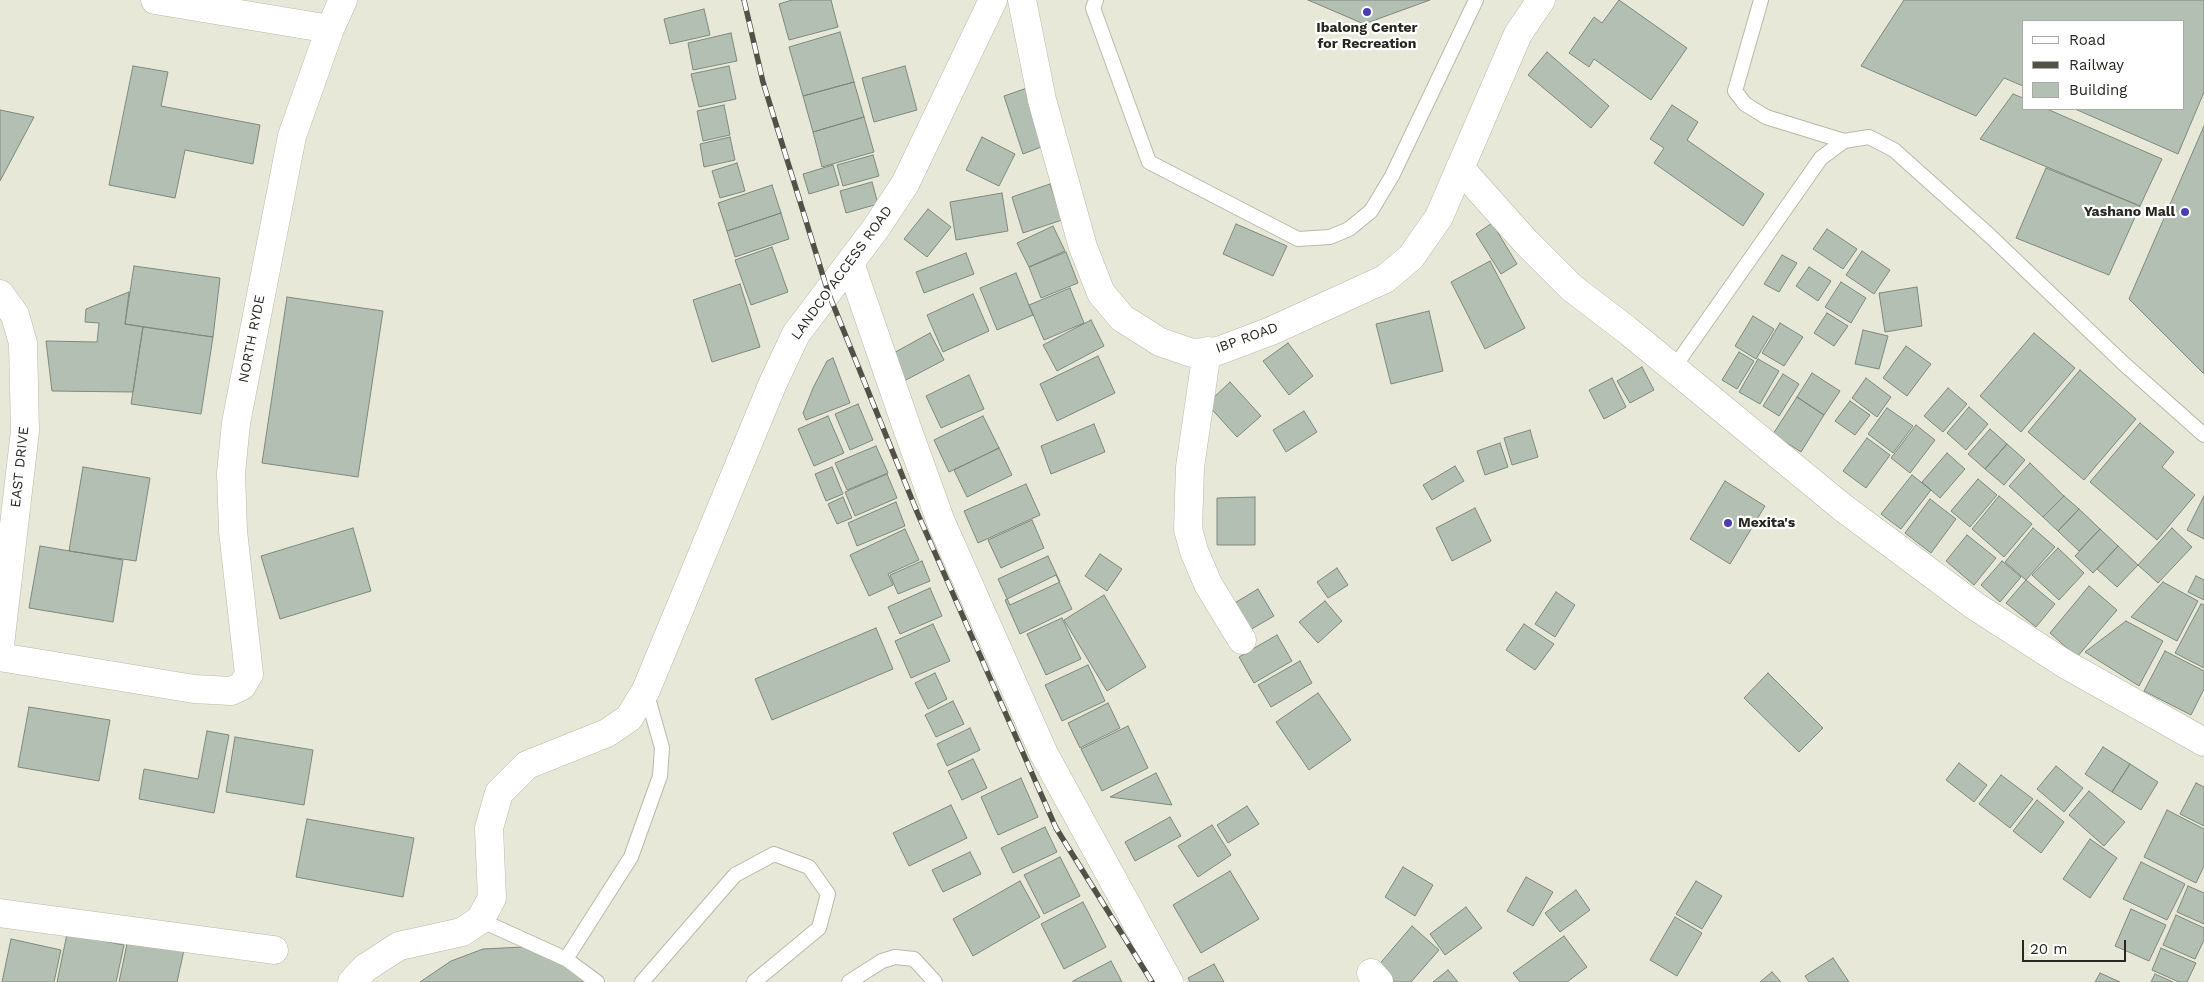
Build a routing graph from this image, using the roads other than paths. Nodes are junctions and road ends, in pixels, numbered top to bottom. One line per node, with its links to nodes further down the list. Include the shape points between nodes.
1 (155, 0): 9 (street)
2 (343, 0): 9 (street, NORTH RYDE)
3 (993, 0): 12 (street, LANDCO ACCESS ROAD, via 905,184)
4 (1022, 0): 14 (street, IBP ROAD, via 1042,100 1083,248 1101,293 1122,318 1160,342 1192,352)
5 (1096, 0): 6 (lane, via 1093,8 1106,48 1149,162 1298,239 1330,237 1349,229 1371,211 1392,176)
6 (1476, 0)
7 (1540, 0): 11 (street, IBP ROAD, via 1518,34)
8 (1761, 0): 10 (lane, via 1735,91 1745,104 1766,117)
9 (330, 29): 19 (street, NORTH RYDE, via 292,136 236,424 230,473 249,674 242,686 231,691 194,689)
10 (1844, 141): 15 (lane, via 1821,158); 16 (lane, via 1870,137 1894,150)
11 (1460, 168): 14 (street, IBP ROAD, via 1439,217 1411,257 1385,279 1271,331 1218,351); 15 (street, via 1572,288)
12 (850, 263): 20 (street, LANDCO ACCESS ROAD, via 796,334 773,382); 32 (street, via 941,522 1044,754)
13 (0, 294): 18 (street, EAST DRIVE, via 15,315 23,343 25,431)
14 (1207, 351): 17 (street, via 1190,467 1188,529 1208,584)
15 (1673, 369): 21 (street, via 1842,507 1975,606 2065,664)
16 (2204, 435)
17 (1242, 640)
18 (0, 645)
19 (0, 656)
20 (646, 690): 23 (street, LANDCO ACCESS ROAD, via 629,718 608,733 527,765 499,792 490,828 492,898); 25 (lane, via 662,748 660,776 631,857)
21 (2204, 742)
22 (0, 913): 24 (street)
23 (480, 920): 25 (lane); 26 (street, via 462,932 399,946 365,968)
24 (274, 950)
25 (566, 959): 27 (lane)
26 (352, 982)
27 (597, 982)
28 (642, 982): 29 (lane, via 735,875 774,854 809,868 828,894 818,928)
29 (754, 982)
30 (848, 982): 31 (lane, via 895,957 914,959)
31 (935, 982)
32 (1169, 982)

